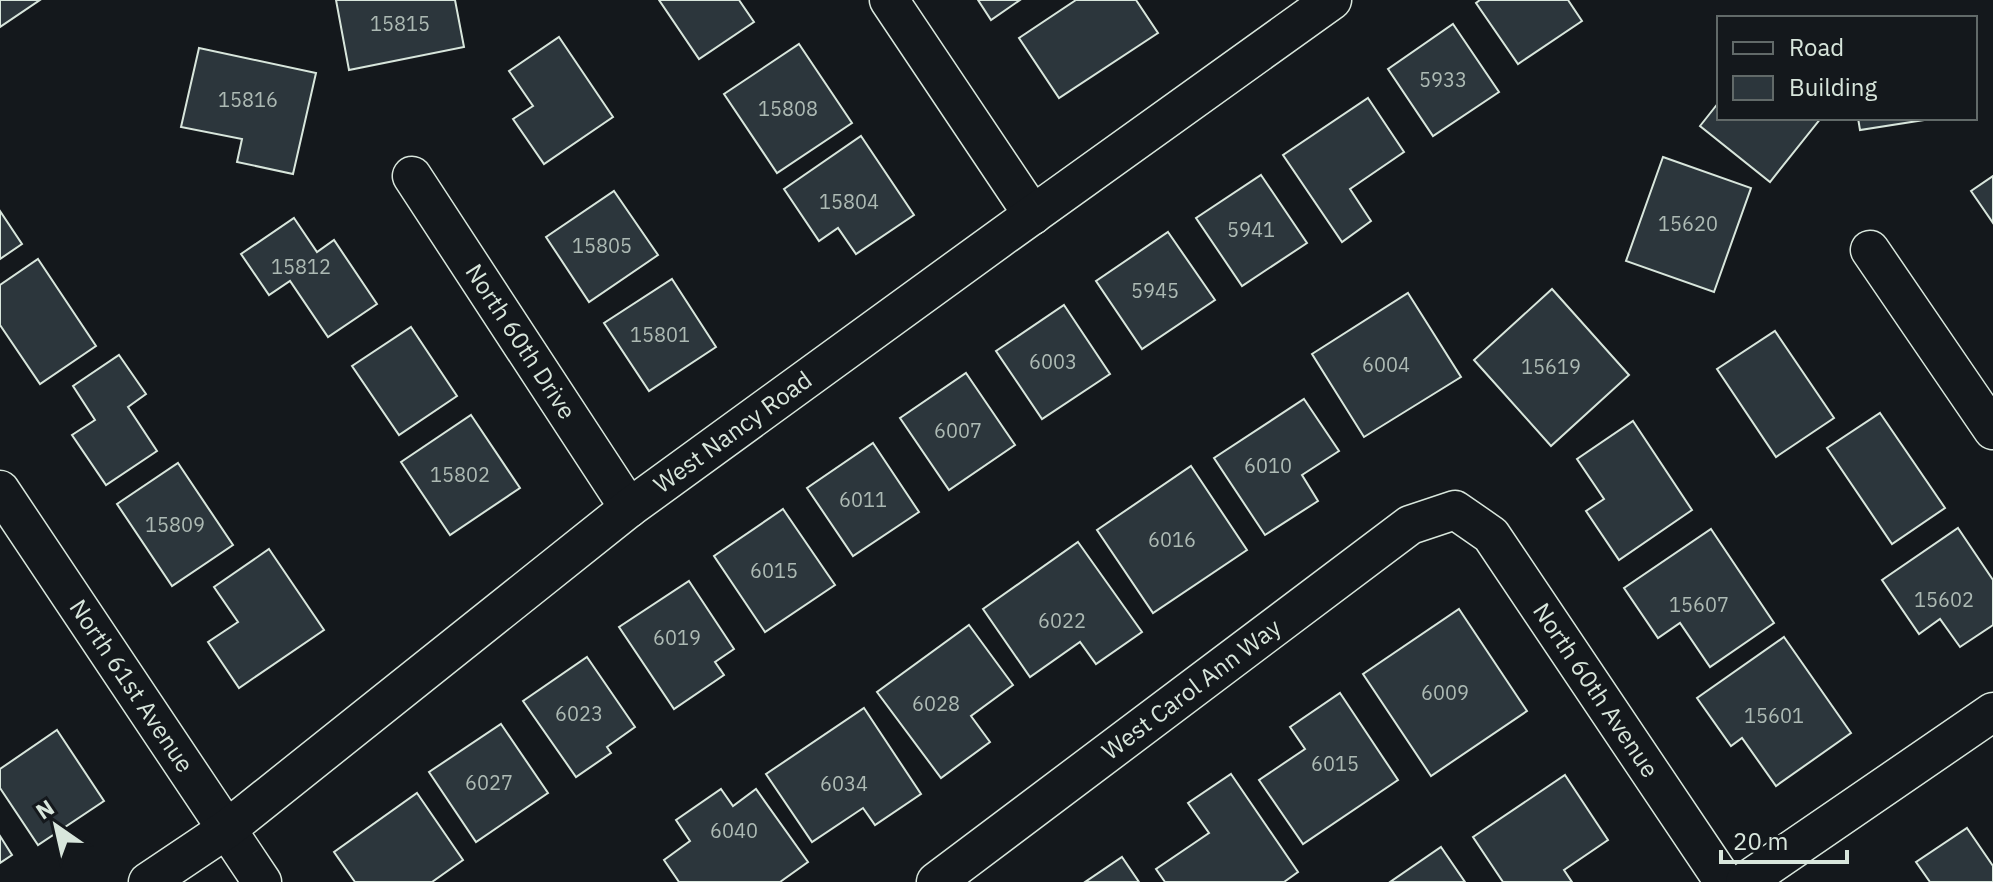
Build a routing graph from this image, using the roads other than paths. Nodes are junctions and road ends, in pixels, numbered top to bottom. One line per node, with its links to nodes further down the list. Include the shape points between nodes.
1 (889, 0): 4 (street)
2 (1332, 0): 4 (street, West Nancy Road)
3 (412, 176): 8 (street, North 60th Drive)
4 (1033, 215): 8 (street, West Nancy Road)
5 (1870, 250): 6 (street)
6 (1993, 430)
7 (0, 490): 11 (street, North 61st Avenue)
8 (629, 508): 11 (street, West Nancy Road)
9 (1455, 510): 14 (street, West Carol Ann Way, via 1410,525); 15 (street, North 60th Avenue, via 1491,535)
10 (1993, 712): 16 (street)
11 (227, 829): 12 (street, West Nancy Road); 13 (street, North 61st Avenue)
12 (148, 882)
13 (262, 882)
14 (936, 882)
15 (1724, 882)
16 (1745, 882)

